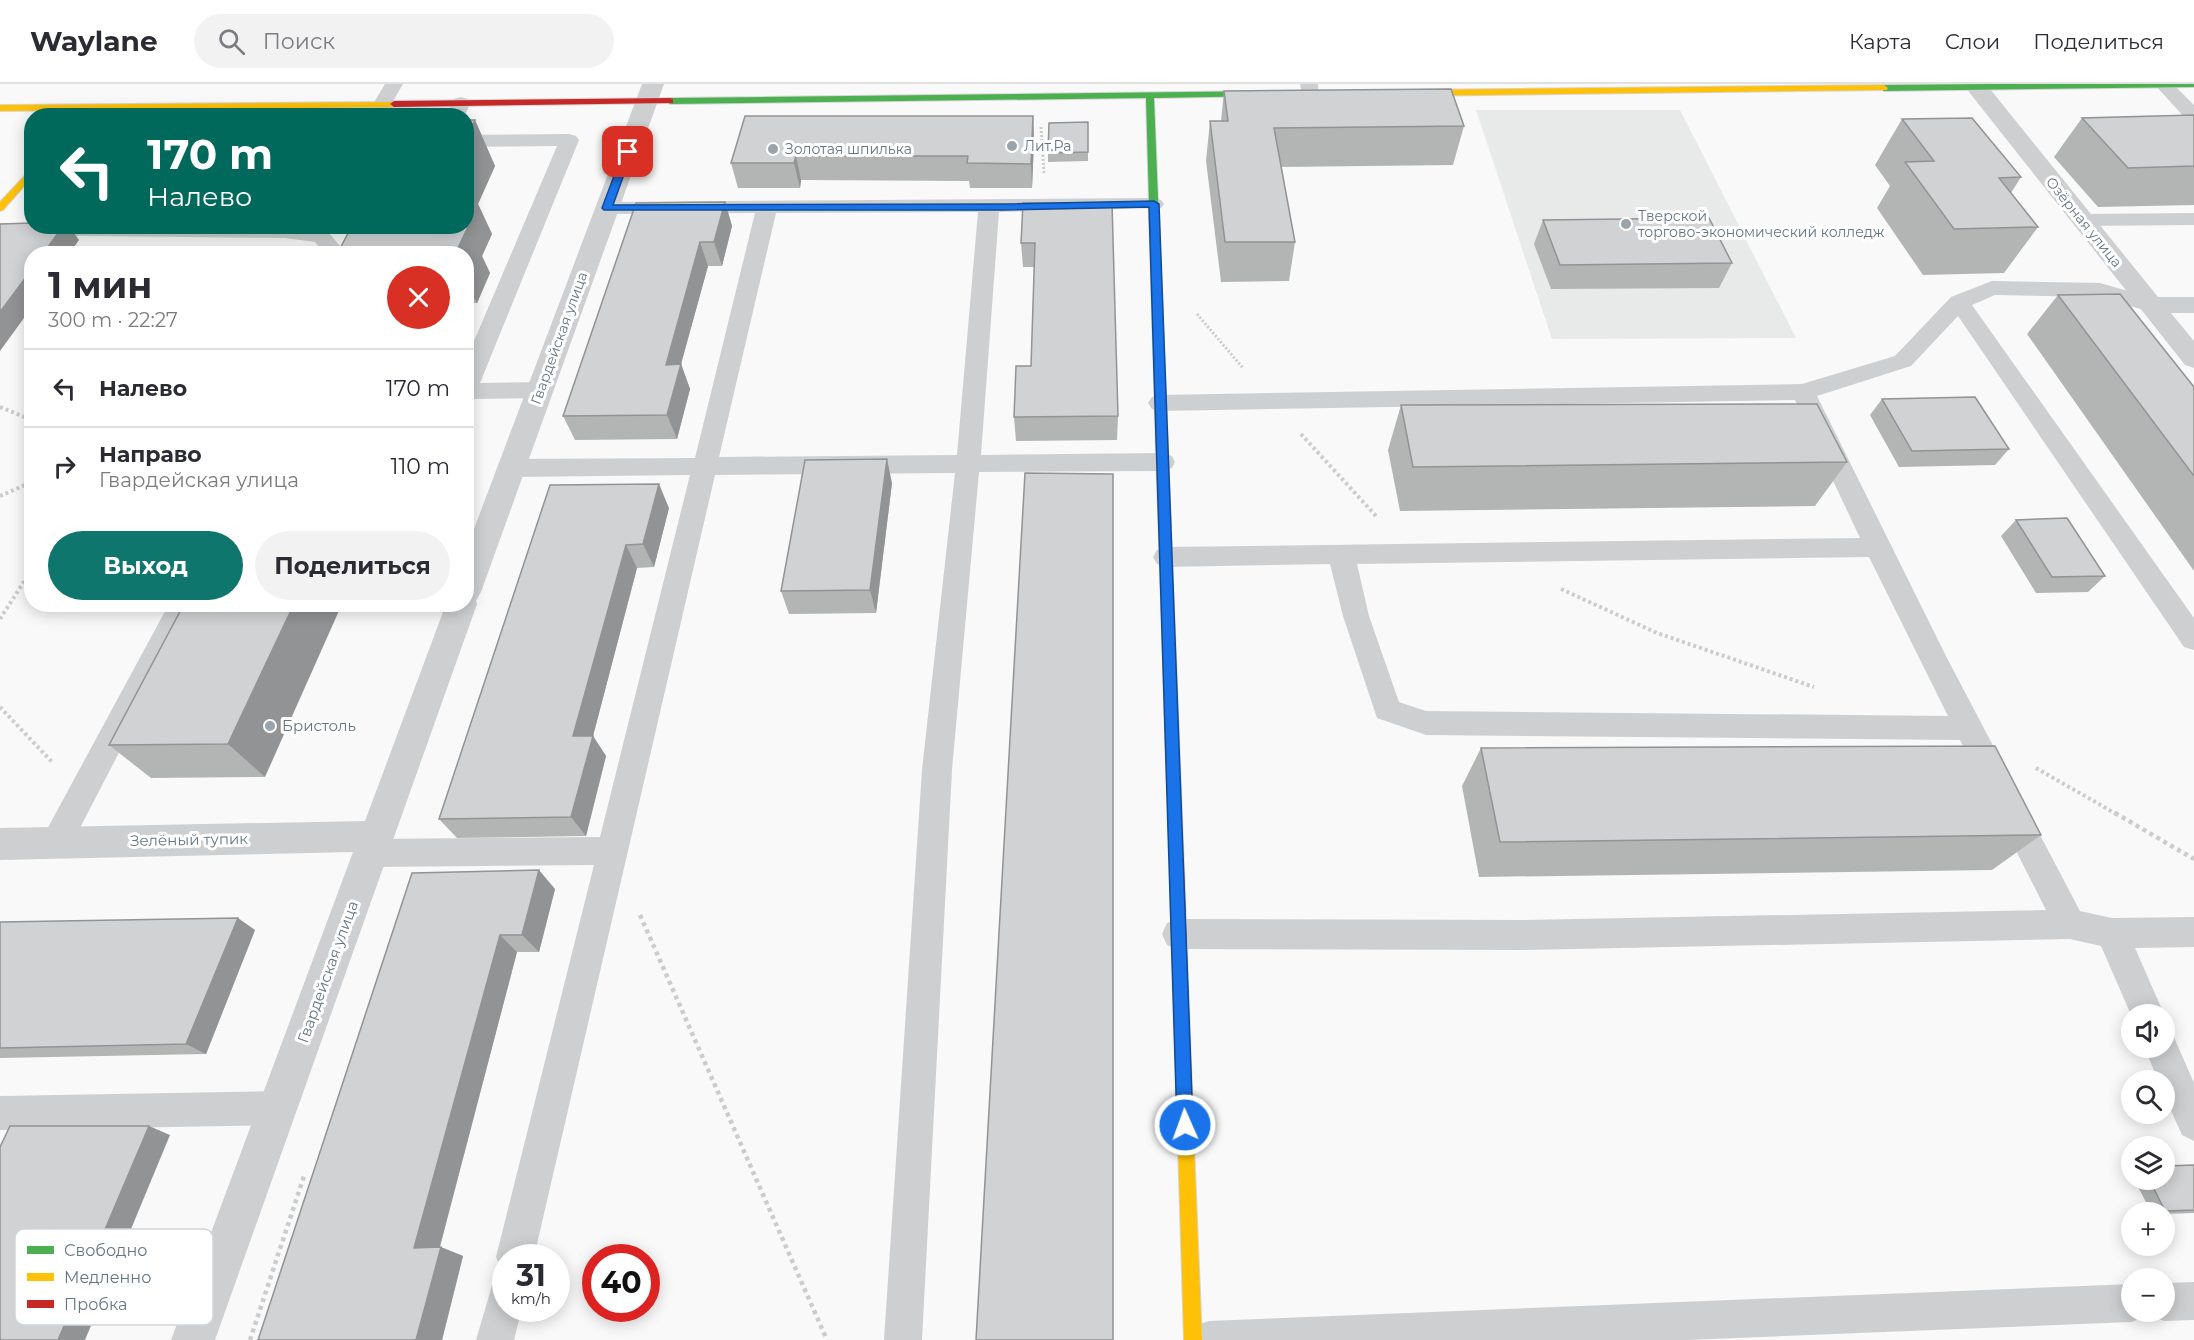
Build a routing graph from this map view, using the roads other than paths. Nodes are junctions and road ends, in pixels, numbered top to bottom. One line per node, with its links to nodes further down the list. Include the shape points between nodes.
1 (394, 84): 10 (lane)
2 (2163, 84): 3 (street); 4 (street); 17 (lane)
3 (2194, 84)
4 (1976, 85): 7 (street); 26 (street, Озёрная улица)
5 (99, 90): 12 (street)
6 (650, 93): 9 (street); 15 (street); 24 (street, Гвардейская улица)
7 (1392, 93)
8 (1275, 94): 9 (street)
9 (1150, 96): 20 (street)
10 (382, 104): 13 (street); 14 (street)
11 (0, 108): 16 (street)
12 (84, 108)
13 (210, 108)
14 (443, 108)
15 (470, 108)
16 (24, 109)
17 (2194, 116)
18 (474, 141): 35 (lane, via 569,140)
19 (24, 180): 23 (street)
20 (1154, 204): 21 (lane); 39 (street)
21 (989, 206): 22 (lane); 41 (lane)
22 (767, 207): 24 (lane); 42 (lane)
23 (0, 208)
24 (607, 208): 37 (street, Гвардейская улица)
25 (2194, 219): 26 (lane)
26 (2083, 220): 32 (street, Озёрная улица)
27 (0, 229): 28 (lane)
28 (24, 229)
29 (303, 234): 30 (lane, via 321,236)
30 (330, 246)
31 (1959, 302): 32 (lane, via 1992,288 2100,290); 38 (lane, via 1903,361); 50 (lane)
32 (2151, 305): 33 (street); 34 (street, Озёрная улица)
33 (2194, 305)
34 (2194, 359)
35 (474, 371)
36 (474, 390): 37 (lane)
37 (540, 390): 43 (street, Гвардейская улица)
38 (1803, 392): 39 (lane); 44 (lane)
39 (1160, 403): 40 (street)
40 (1162, 462): 41 (lane); 46 (street)
41 (968, 464): 42 (lane); 74 (lane, via 937,770)
42 (705, 466): 43 (lane); 55 (lane)
43 (512, 468): 47 (street, Гвардейская улица)
44 (1876, 547): 45 (lane); 51 (lane)
45 (1341, 554): 46 (lane); 51 (lane, via 1356,616 1387,710 1426,723)
46 (1166, 557): 59 (street)
47 (474, 570)
48 (179, 612): 52 (lane)
49 (459, 612): 54 (street, Гвардейская улица)
50 (2194, 639)
51 (1966, 728): 56 (lane)
52 (56, 843): 53 (street, Зелёный тупик); 54 (street, Зелёный тупик)
53 (0, 844)
54 (374, 845): 55 (lane); 62 (street, Гвардейская улица)
55 (612, 851): 65 (lane)
56 (2070, 924): 58 (lane); 59 (lane, via 1524,935)
57 (2194, 932): 58 (lane)
58 (2112, 933): 60 (lane)
59 (1178, 934): 75 (street)
60 (2143, 1004)
61 (2166, 1058): 64 (lane)
62 (278, 1108): 63 (lane); 66 (street, Гвардейская улица)
63 (0, 1113)
64 (2194, 1123)
65 (518, 1244)
66 (213, 1285)
67 (2194, 1301): 68 (lane)
68 (2175, 1302)
69 (2121, 1303): 76 (lane)
70 (499, 1322): 73 (lane)
71 (198, 1325): 72 (street, Гвардейская улица)
72 (193, 1340)
73 (495, 1340)
74 (903, 1340)
75 (1193, 1340)
76 (1209, 1340)

